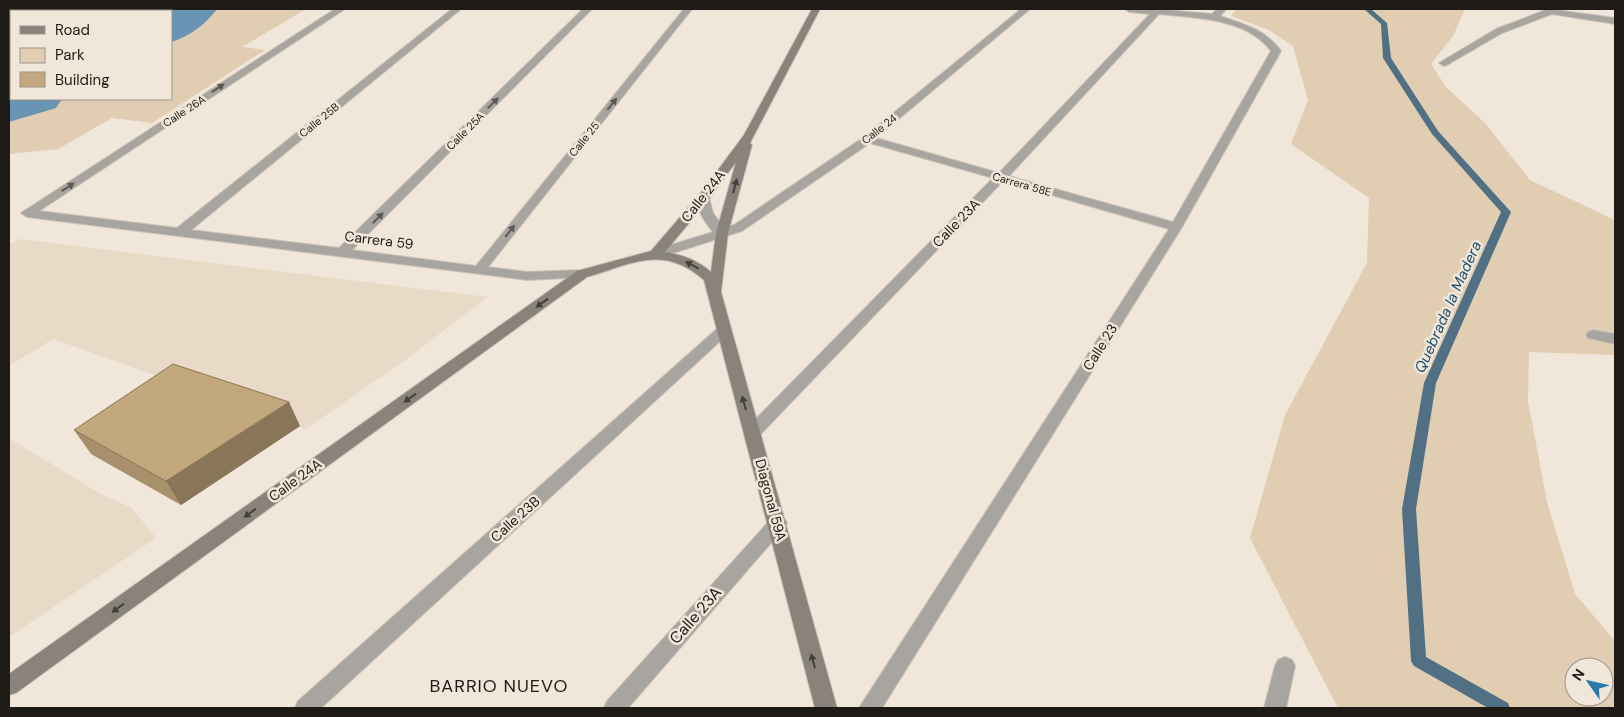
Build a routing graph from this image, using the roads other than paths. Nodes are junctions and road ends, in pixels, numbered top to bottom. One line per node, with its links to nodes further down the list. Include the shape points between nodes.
1 (341, 9): 17 (street, Calle 26A, one-way to 1)
2 (457, 9): 19 (street, Calle 25B)
3 (588, 9): 21 (street, Calle 25A, one-way to 3)
4 (688, 9): 23 (street, Calle 25, one-way to 4)
5 (816, 9): 13 (main road, Calle 24A)
6 (1026, 9): 14 (street, Calle 24)
7 (1129, 9): 9 (street)
8 (1551, 10): 11 (street); 12 (street, via 1499,30)
9 (1156, 12): 10 (street); 15 (street, Calle 23A)
10 (1218, 13): 18 (street, Calle 23, via 1271,42 1276,51)
11 (1615, 21)
12 (1444, 63)
13 (749, 136): 16 (main road, Calle 24A); 20 (main road, Calle 24A, one-way to 13)
14 (868, 139): 15 (street, Carrera 58E); 20 (street, Calle 24, via 738,228)
15 (1000, 178): 18 (street, Carrera 58E); 29 (street, Calle 23A)
16 (704, 197): 20 (street, via 705,212); 22 (main road, Calle 24A)
17 (27, 213): 19 (street, Carrera 59)
18 (1176, 227): 36 (street, Calle 23)
19 (180, 232): 21 (street, Carrera 59)
20 (722, 233): 22 (street, Carrera 59); 25 (main road, Diagonal 59A)
21 (343, 252): 23 (street, Carrera 59)
22 (656, 254): 24 (main road, Carrera 59); 25 (main road, Diagonal 59A, one-way to 22, via 710,278 697,267 679,258)
23 (480, 268): 24 (street, Carrera 59, via 527,276)
24 (582, 274): 32 (main road, Calle 24A, one-way to 32)
25 (715, 292): 26 (main road, Diagonal 59A)
26 (724, 330): 29 (main road, Diagonal 59A, one-way to 26); 33 (street, Calle 23B)
27 (1593, 335): 28 (street)
28 (1615, 339)
29 (753, 432): 30 (main road, Diagonal 59A)
30 (778, 523): 34 (street, Calle 23A); 35 (main road, Diagonal 59A, one-way to 30)
31 (1285, 666): 37 (street)
32 (9, 686)
33 (306, 708)
34 (614, 708)
35 (826, 708)
36 (870, 708)
37 (1275, 708)

